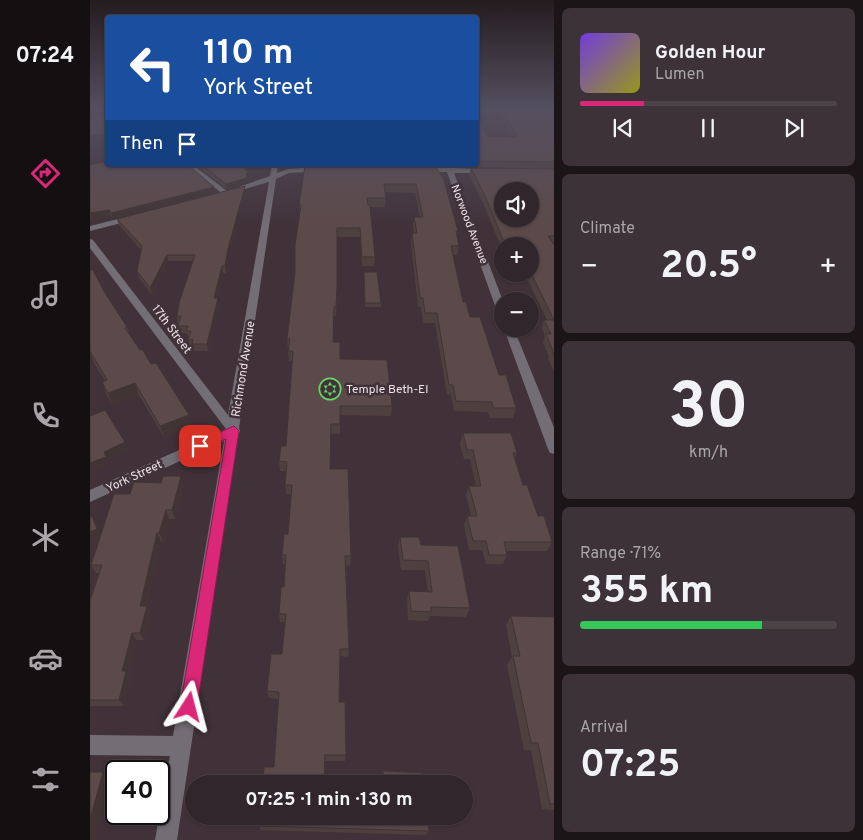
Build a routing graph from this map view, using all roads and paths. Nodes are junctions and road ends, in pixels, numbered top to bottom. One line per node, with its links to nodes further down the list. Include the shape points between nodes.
1 (192, 167): 7 (street)
2 (449, 168): 5 (street); 6 (street); 12 (street, Norwood Avenue)
3 (328, 169): 4 (street)
4 (274, 170): 7 (street, via 256,185); 14 (street, Richmond Avenue)
5 (413, 170)
6 (498, 171)
7 (224, 193): 8 (street)
8 (215, 196)
9 (138, 216): 10 (street)
10 (90, 229)
11 (90, 242): 14 (street, 17th Street)
12 (495, 292)
13 (512, 337): 15 (street)
14 (234, 431): 16 (street, York Street); 18 (street, Richmond Avenue)
15 (554, 448)
16 (90, 496)
17 (90, 745): 18 (street)
18 (182, 746): 19 (street, Richmond Avenue)
19 (166, 840)

